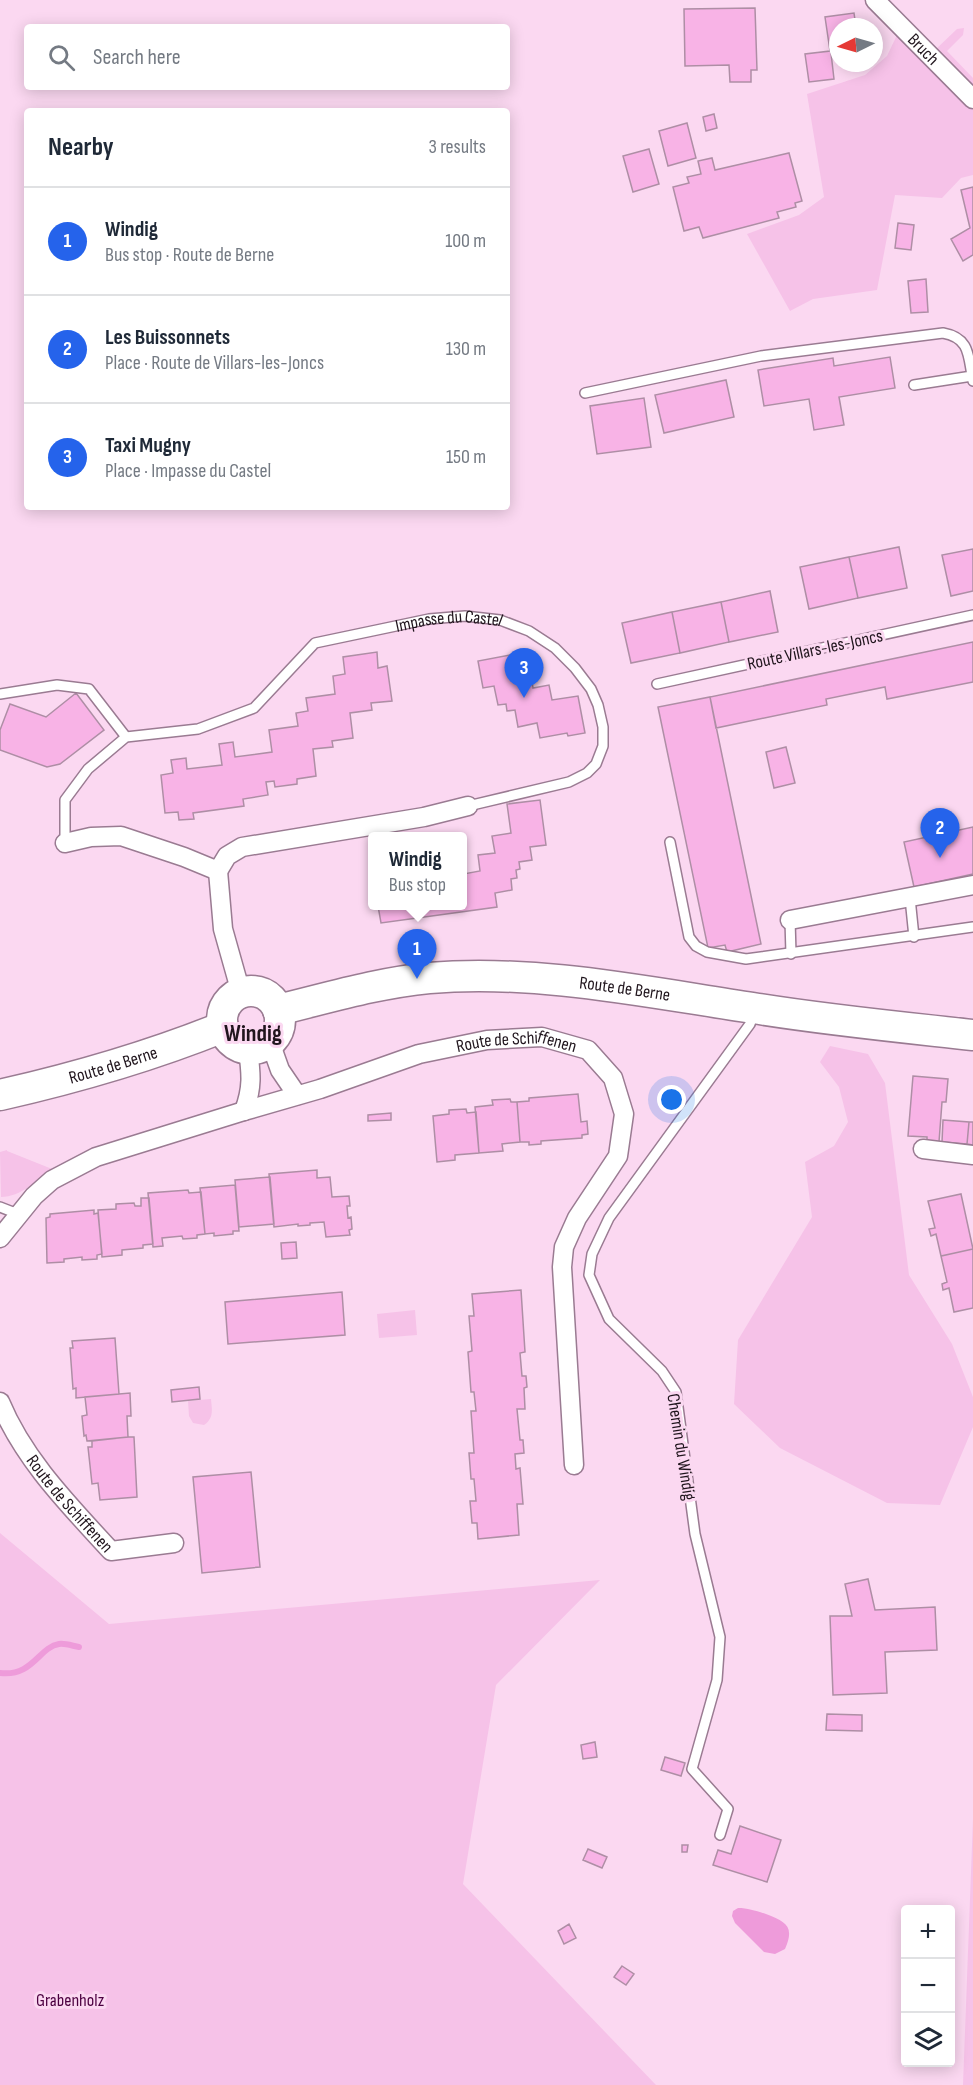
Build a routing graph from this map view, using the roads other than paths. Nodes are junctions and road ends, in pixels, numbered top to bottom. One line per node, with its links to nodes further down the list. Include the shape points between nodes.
1 (875, 0): 2 (street, Bruch)
2 (973, 99)
3 (973, 379): 4 (lane); 5 (lane, via 965,344 955,335 943,333 761,356)
4 (914, 384)
5 (585, 393)
6 (973, 615): 7 (lane, Route Villars-les-Joncs)
7 (657, 684)
8 (0, 694): 9 (lane, via 57,685 89,689)
9 (126, 737): 10 (lane, Impasse du Castel, via 198,729 254,708 315,643 429,619 465,616 500,620 529,631 555,648 575,668 598,705 603,746 596,764 569,782); 12 (lane, via 88,769 64,800)
10 (468, 806): 13 (street, Impasse du Castel, via 242,847 227,856)
11 (670, 842): 19 (lane, via 689,937 696,946 707,952 746,959)
12 (65, 843): 13 (street, via 121,836)
13 (218, 871): 20 (street, via 223,929)
14 (973, 885): 15 (street)
15 (910, 897): 16 (street); 18 (lane)
16 (790, 920): 19 (lane)
17 (973, 927): 18 (lane)
18 (914, 937): 19 (lane)
19 (791, 954)
20 (241, 993): 22 (main road, via 259,992 274,1002); 23 (main road, via 228,1003)
21 (755, 1009): 22 (main road, Route de Berne, via 616,987 495,976 417,979 365,987); 24 (main road, Route de Berne); 37 (lane, Chemin du Windig, via 750,1024 609,1218 592,1254 589,1275 609,1319 662,1371 676,1392 695,1534 720,1638 717,1680 692,1769 728,1809)
22 (278, 1010): 25 (main road, via 279,1027)
23 (223, 1027): 25 (main road, via 239,1047); 26 (main road, Route de Berne, via 91,1071)
24 (973, 1035)
25 (259, 1045): 27 (street); 28 (street)
26 (0, 1095)
27 (297, 1095): 28 (street, Route de Schiffenen); 35 (street, Route de Schiffenen, via 419,1054 487,1040 542,1037 588,1050 614,1078 624,1114 618,1156 577,1218 564,1247)
28 (244, 1111): 32 (street, Route de Schiffenen, via 96,1157 52,1180)
29 (923, 1149): 30 (street)
30 (973, 1155)
31 (0, 1207): 32 (lane)
32 (18, 1214): 33 (street, Route de Schiffenen)
33 (0, 1238)
34 (0, 1402): 36 (street, Route de Schiffenen, via 52,1487 111,1551)
35 (574, 1465)
36 (174, 1543)
37 (720, 1835)

